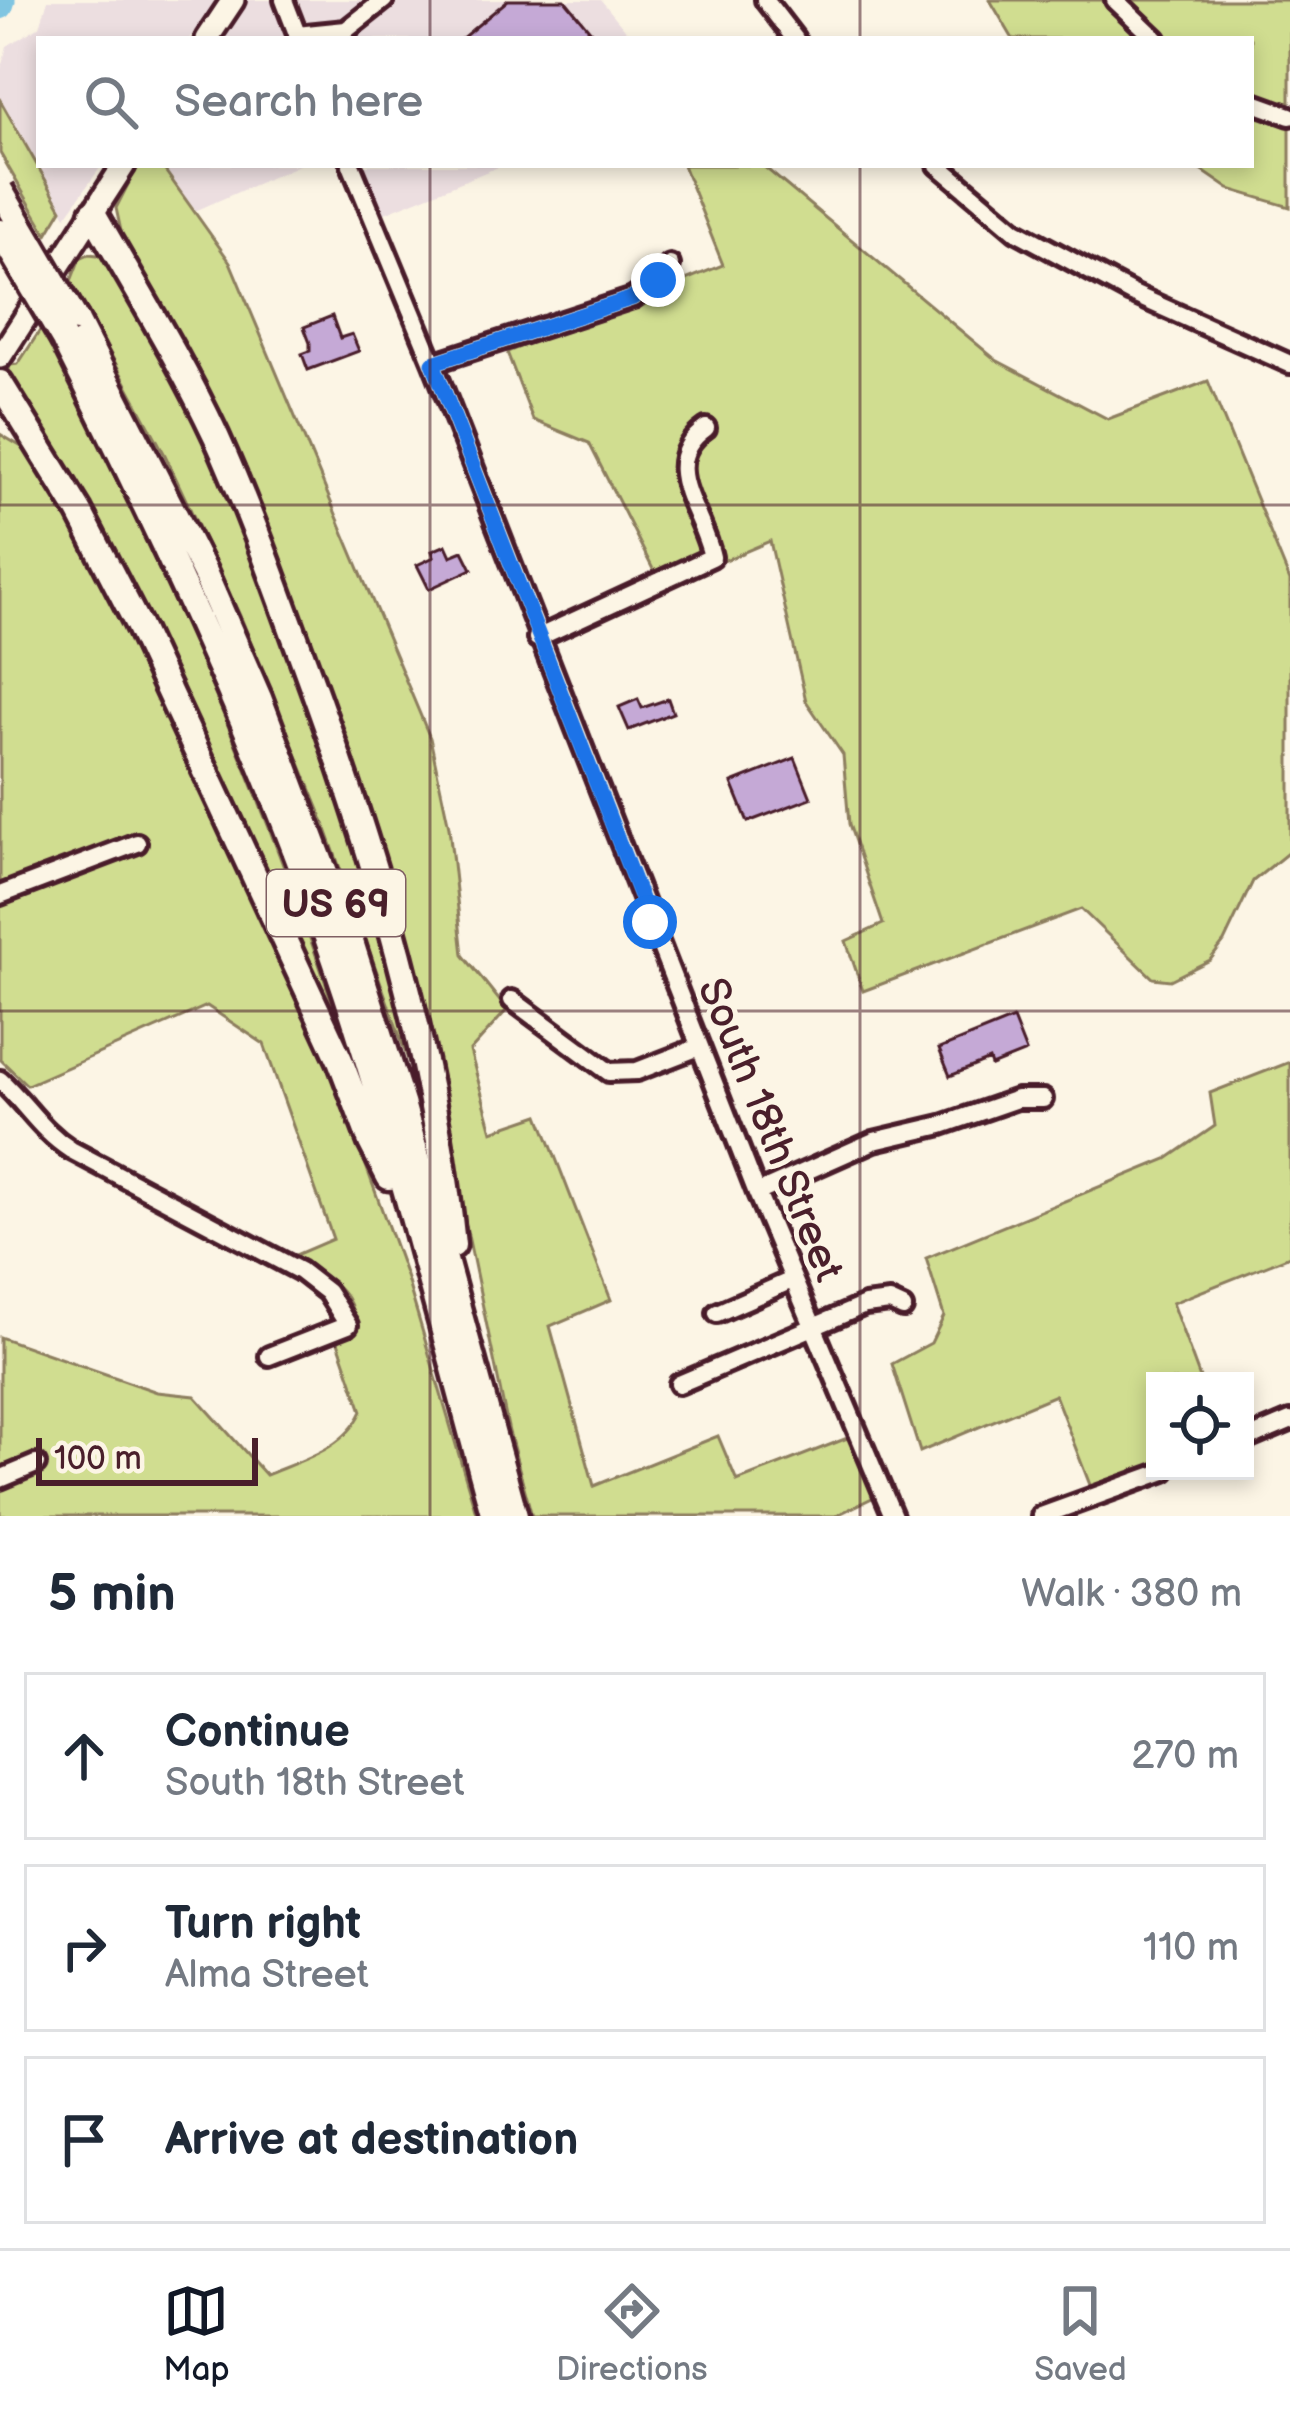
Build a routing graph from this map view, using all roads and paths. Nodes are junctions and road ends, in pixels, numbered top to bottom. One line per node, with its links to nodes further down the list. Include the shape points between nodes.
1 (233, 0): 6 (main road)
2 (284, 0): 7 (street)
3 (384, 0): 8 (street, via 346,30)
4 (765, 0): 9 (street)
5 (1115, 0): 10 (street)
6 (209, 36)
7 (298, 36)
8 (305, 36)
9 (793, 36)
10 (1153, 36)
11 (1254, 102): 12 (street)
12 (1290, 116)
13 (122, 168): 17 (main road)
14 (352, 168): 22 (street, South 18th Street)
15 (942, 168): 23 (street, via 1016,231)
16 (0, 190): 20 (highway, US 69, bridge)
17 (93, 213): 21 (main road); 40 (highway, via 215,434 371,850 430,1096)
18 (0, 232): 20 (highway, US 69, bridge)
19 (670, 265): 22 (street, via 633,298)
20 (70, 330): 36 (highway, US 69, via 266,782 362,1041); 40 (highway, US 69, via 204,572 259,698 352,945)
21 (0, 357)
22 (433, 363): 28 (street, South 18th Street)
23 (1290, 364)
24 (0, 383): 27 (highway)
25 (0, 424): 27 (highway)
26 (706, 428): 28 (street, via 683,448 680,467 712,557)
27 (30, 432): 36 (highway, via 137,623)
28 (537, 638): 32 (street, South 18th Street)
29 (137, 843): 30 (street)
30 (0, 896)
31 (512, 1000): 32 (street, via 609,1072 637,1071)
32 (699, 1047): 35 (street, South 18th Street)
33 (0, 1080): 42 (street, via 31,1109 40,1130 327,1292 348,1325)
34 (1043, 1099): 35 (street, via 1017,1099 874,1141)
35 (758, 1193): 37 (street, South 18th Street)
36 (413, 1222): 49 (highway, US 69)
37 (792, 1280): 39 (street); 41 (street, South 18th Street)
38 (903, 1308): 41 (street, via 875,1302)
39 (717, 1313)
40 (460, 1319): 50 (highway, US 69)
41 (814, 1324): 43 (street); 51 (street, South 18th Street)
42 (269, 1356)
43 (679, 1384)
44 (1290, 1421): 45 (street)
45 (1254, 1436)
46 (36, 1464): 48 (street)
47 (1146, 1478): 52 (street)
48 (0, 1479)
49 (494, 1516)
50 (515, 1516)
51 (893, 1516)
52 (1041, 1516)

